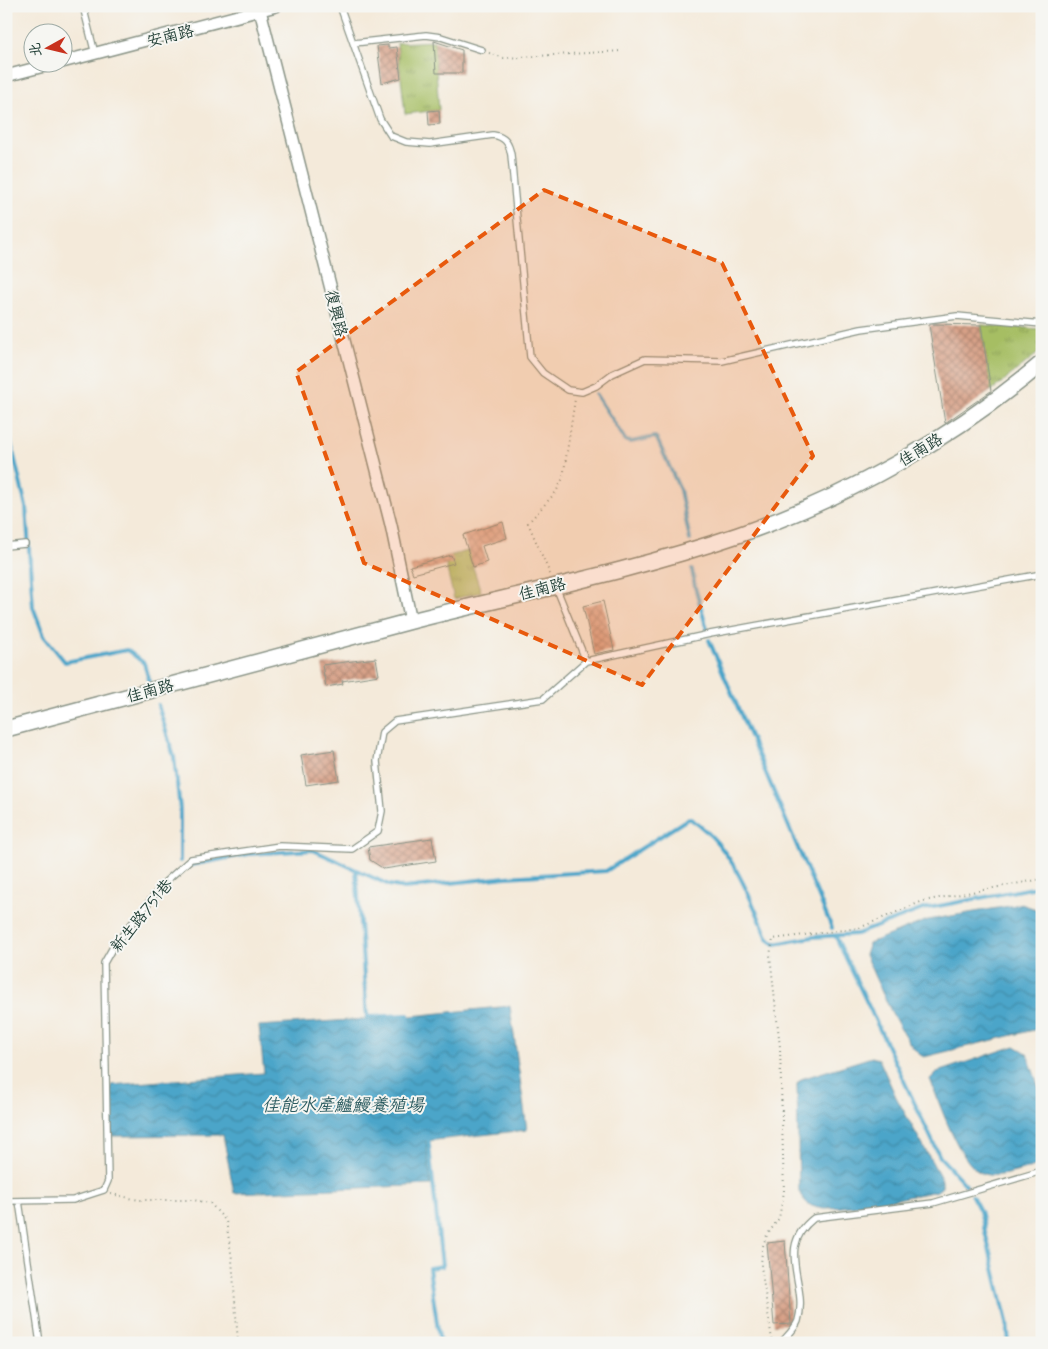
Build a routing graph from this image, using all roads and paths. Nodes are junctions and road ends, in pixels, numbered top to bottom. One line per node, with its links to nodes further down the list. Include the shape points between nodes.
1 (83, 6): 8 (lane)
2 (276, 6): 4 (street, 安南路)
3 (340, 6): 5 (lane)
4 (260, 9): 8 (street, 安南路); 19 (street, 復興路, via 388,515)
5 (354, 43): 6 (lane, via 426,35); 14 (lane, via 380,119 391,136 406,142 430,144 492,135 507,141 530,357 543,373)
6 (482, 50): 7 (path, via 504,58)
7 (621, 51)
8 (95, 54): 9 (street, 安南路)
9 (72, 59)
10 (22, 72): 11 (street, 安南路)
11 (6, 76)
12 (1042, 324): 14 (lane, via 957,316 861,329 722,361 646,359 612,374 596,386)
13 (1042, 363): 18 (street, 佳南路, via 939,439 843,492 740,534 683,553)
14 (576, 392): 18 (path, via 563,478 556,492 528,524)
15 (25, 544): 16 (lane)
16 (6, 546)
17 (1042, 574): 20 (lane, via 710,634)
18 (555, 585): 19 (street, 佳南路); 20 (lane)
19 (411, 621): 21 (street, 佳南路)
20 (586, 662): 24 (lane, 新生路751巷, via 543,699 394,721 382,732 377,761 382,811 378,831 352,849 280,846 191,860 165,882 104,962 108,1181)
21 (6, 729)
22 (1042, 879): 29 (path, via 923,901 859,928 773,939 770,946 780,1047 784,1192 779,1218 762,1249 761,1266)
23 (1042, 1171): 30 (lane, via 933,1203 814,1218 803,1226 798,1235 794,1260 800,1311 797,1323)
24 (104, 1190): 26 (lane, via 73,1200); 28 (path, via 139,1200 210,1203 226,1221)
25 (6, 1201): 26 (lane)
26 (20, 1201): 27 (lane)
27 (40, 1343)
28 (238, 1343)
29 (772, 1343)
30 (782, 1343)

